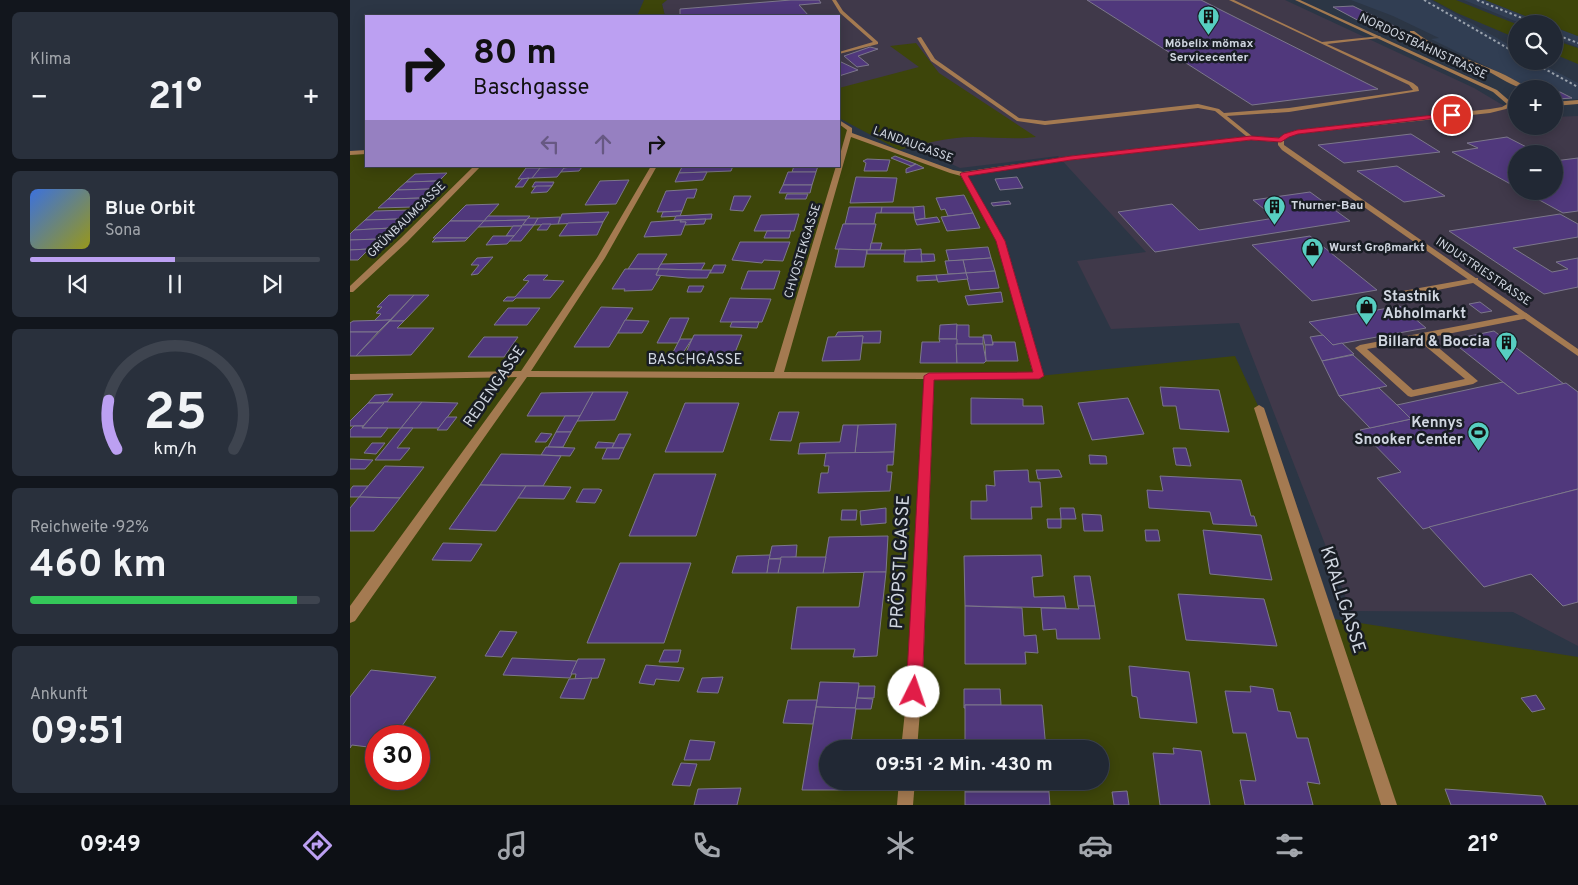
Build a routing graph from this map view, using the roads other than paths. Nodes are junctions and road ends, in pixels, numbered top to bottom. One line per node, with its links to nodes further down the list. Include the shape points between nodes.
1 (834, 0): 8 (street, via 841,12 876,43)
2 (1231, 0): 7 (street)
3 (1297, 0): 5 (street, NORDOSTBAHNSTRASSE)
4 (1412, 32): 9 (street, via 1421,40)
5 (1379, 37): 7 (street); 10 (street, NORDOSTBAHNSTRASSE, via 1495,91)
6 (919, 38): 14 (street, via 933,60 945,70 1017,119 1045,123 1198,106)
7 (1321, 43): 14 (street, via 1411,84 1416,91 1283,110)
8 (840, 54)
9 (1509, 80)
10 (1508, 100)
11 (1578, 102): 12 (street)
12 (1563, 103)
13 (1508, 106): 18 (street, via 1490,111 1297,132)
14 (1225, 114): 17 (street)
15 (840, 122): 16 (street, via 848,126)
16 (849, 134): 21 (street, CHVOSTEKGASSE); 25 (street, LANDAUGASSE)
17 (1251, 138): 18 (street); 25 (street)
18 (1281, 140): 26 (street, INDUSTRIESTRASSE, via 1286,152)
19 (365, 152): 20 (street)
20 (350, 153)
21 (840, 165)
22 (477, 167): 27 (street, GRÜNBAUMGASSE)
23 (653, 167): 32 (street, REDENGASSE, via 601,258)
24 (839, 167): 33 (street, CHVOSTEKGASSE)
25 (963, 174): 35 (street, LANDAUGASSE, via 1001,241)
26 (1475, 280): 28 (street); 29 (street, INDUSTRIESTRASSE)
27 (350, 290)
28 (1397, 295)
29 (1526, 316): 30 (street); 31 (street, INDUSTRIESTRASSE)
30 (1419, 336): 30 (street, via 1360,348 1410,394 1473,381)
31 (1578, 352)
32 (524, 374): 33 (street, BASCHGASSE); 36 (street, BASCHGASSE); 38 (street, REDENGASSE)
33 (778, 375): 34 (street, BASCHGASSE)
34 (929, 376): 35 (street, BASCHGASSE); 39 (street, PRÖPSTLGASSE, via 916,674)
35 (1039, 376)
36 (350, 378)
37 (1259, 408): 42 (street, KRALLGASSE)
38 (350, 617)
39 (910, 740)
40 (906, 790): 41 (street)
41 (904, 805)
42 (1389, 805)

